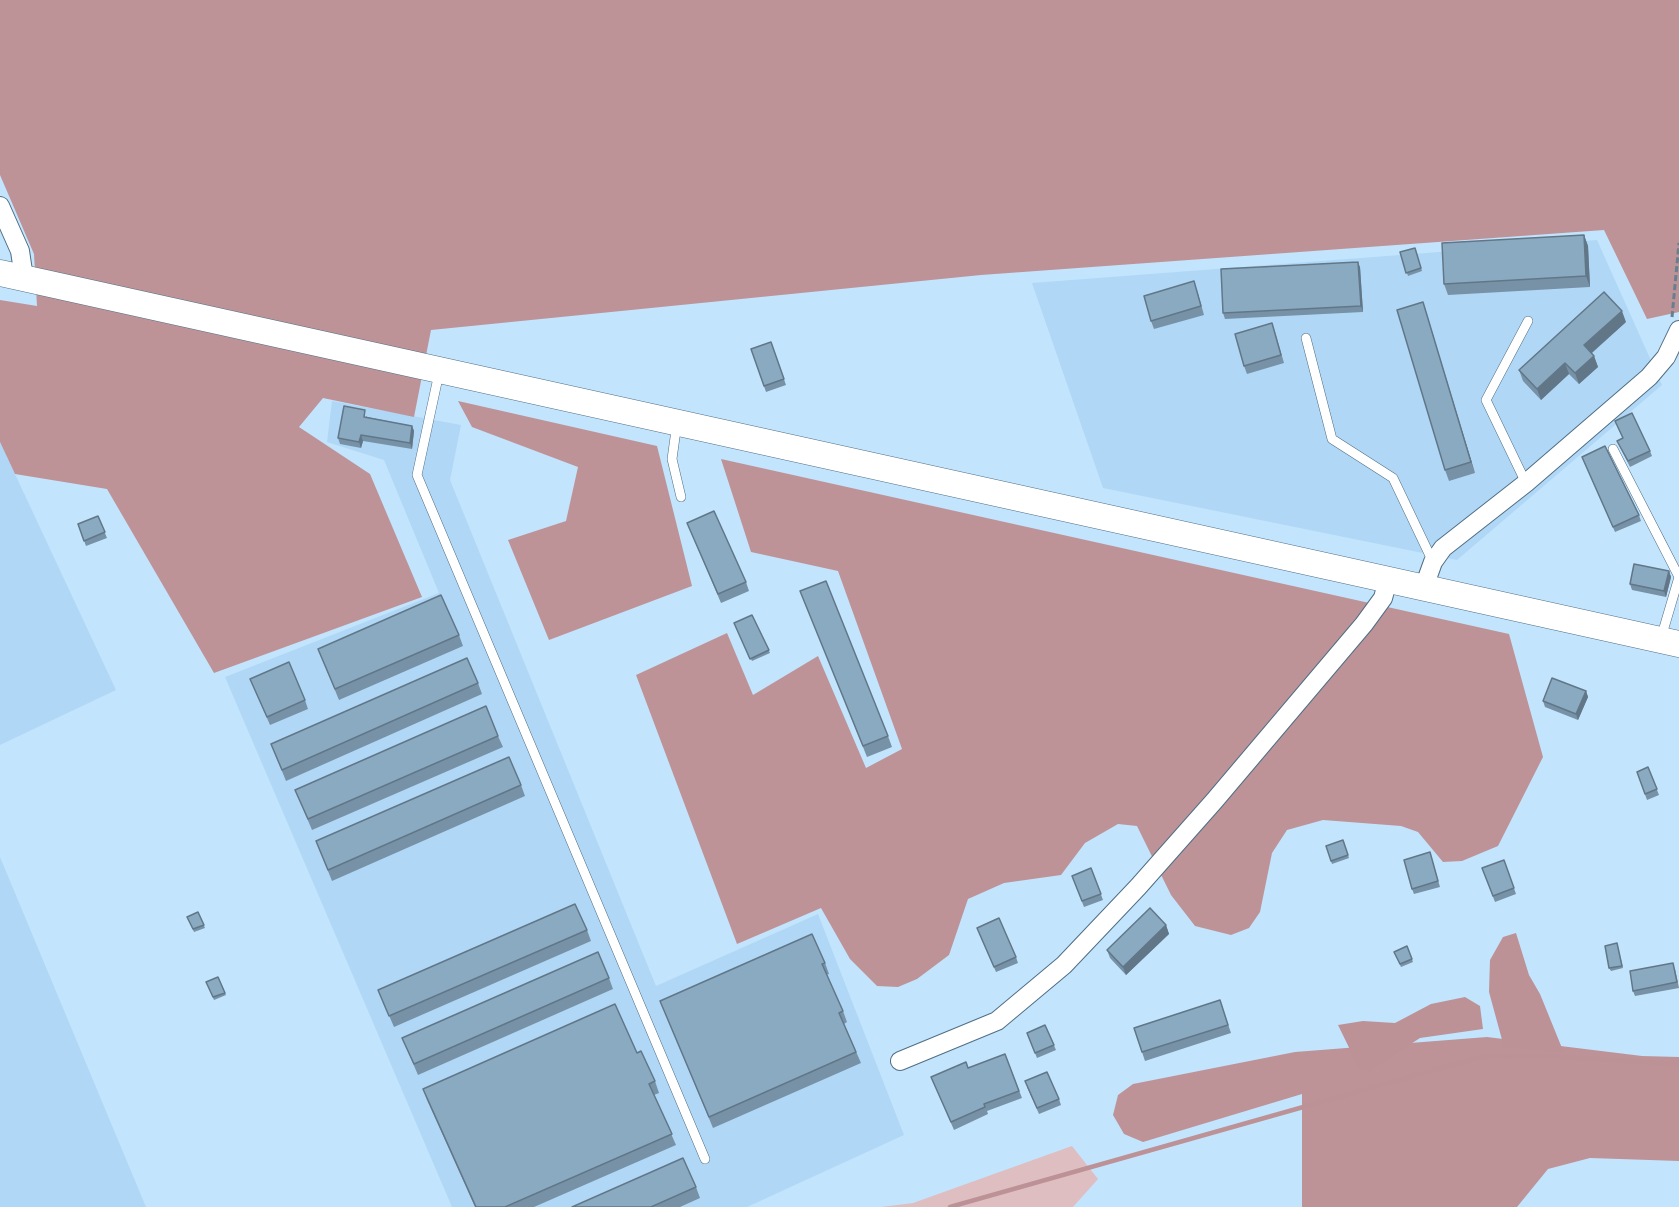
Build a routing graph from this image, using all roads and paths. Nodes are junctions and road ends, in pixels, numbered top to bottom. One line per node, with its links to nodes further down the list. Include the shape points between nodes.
1 (0, 206): 3 (street, via 20,250)
2 (1679, 243): 5 (path)
3 (12, 276): 7 (street)
4 (1528, 321): 10 (lane, via 1486,400)
5 (1674, 326): 10 (street, via 1666,357 1649,377)
6 (1306, 338): 12 (lane, via 1332,439 1393,477)
7 (439, 371): 8 (street); 17 (lane, via 417,475)
8 (677, 423): 11 (lane, via 672,459); 13 (street)
9 (1613, 449): 15 (lane, via 1679,577)
10 (1526, 483): 12 (street, via 1443,548)
11 (681, 497)
12 (1433, 562): 14 (street)
13 (1388, 580): 14 (street); 16 (street, via 1383,598 1357,633 1215,800 1064,965 998,1021)
14 (1424, 587): 15 (street)
15 (1670, 642)
16 (900, 1061)
17 (705, 1159)

